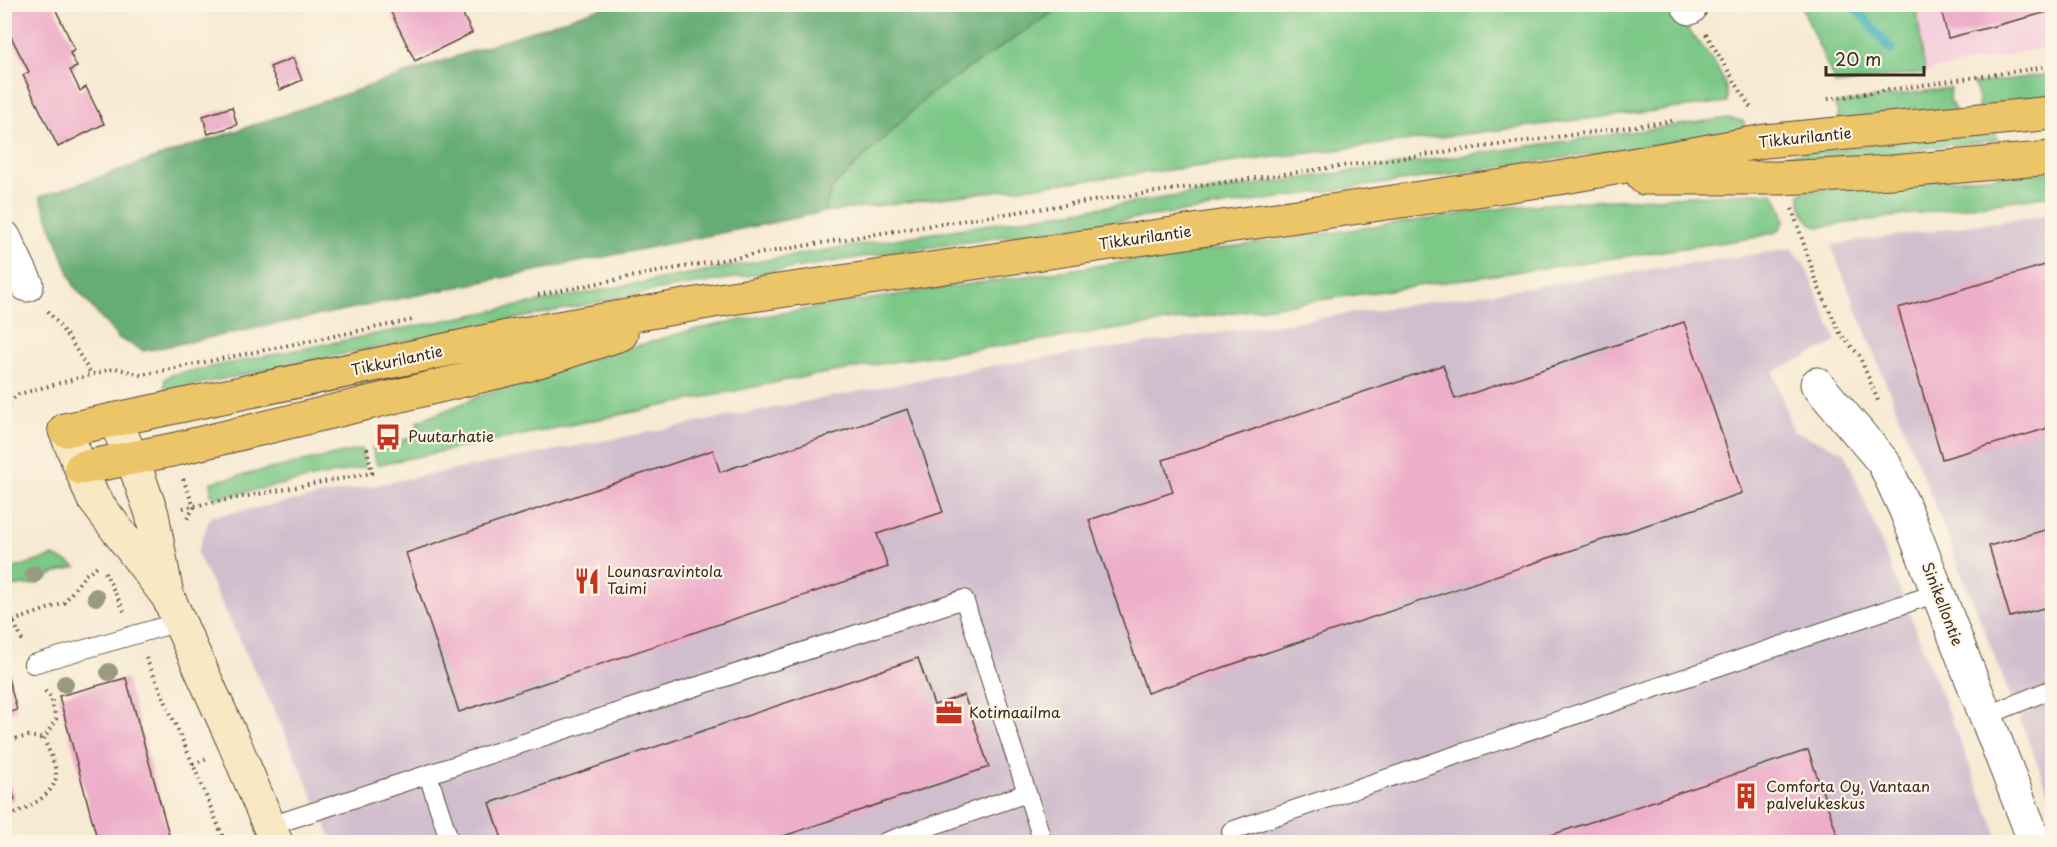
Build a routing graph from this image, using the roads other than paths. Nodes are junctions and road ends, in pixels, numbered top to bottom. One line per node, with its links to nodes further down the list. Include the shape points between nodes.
1 (2052, 112): 3 (main road, Tikkurilantie, via 1765,141)
2 (2052, 158): 3 (main road, Tikkurilantie, via 1781,178)
3 (1558, 178): 6 (main road, Tikkurilantie)
4 (4, 237): 5 (street)
5 (27, 285)
6 (731, 298): 8 (main road, Tikkurilantie, via 517,335); 10 (main road, Tikkurilantie, via 526,365)
7 (1817, 384): 12 (street, Sinikellontie, via 1884,463)
8 (115, 421): 9 (main road, Tikkurilantie); 10 (street)
9 (65, 430): 11 (street)
10 (132, 458): 11 (main road, Tikkurilantie); 13 (street, via 152,514)
11 (81, 468): 13 (street, via 93,498)
12 (1937, 593): 16 (street, Sinikellontie); 19 (lane)
13 (173, 610): 14 (lane, via 136,635); 20 (street)
14 (33, 664)
15 (2052, 689): 16 (lane)
16 (1986, 716): 24 (street, Sinikellontie)
17 (428, 775): 18 (lane, via 964,599); 20 (lane); 21 (lane)
18 (1027, 793): 22 (lane); 23 (lane)
19 (1231, 831)
20 (273, 834)
21 (450, 843)
22 (885, 843)
23 (1043, 843)
24 (2035, 843)

